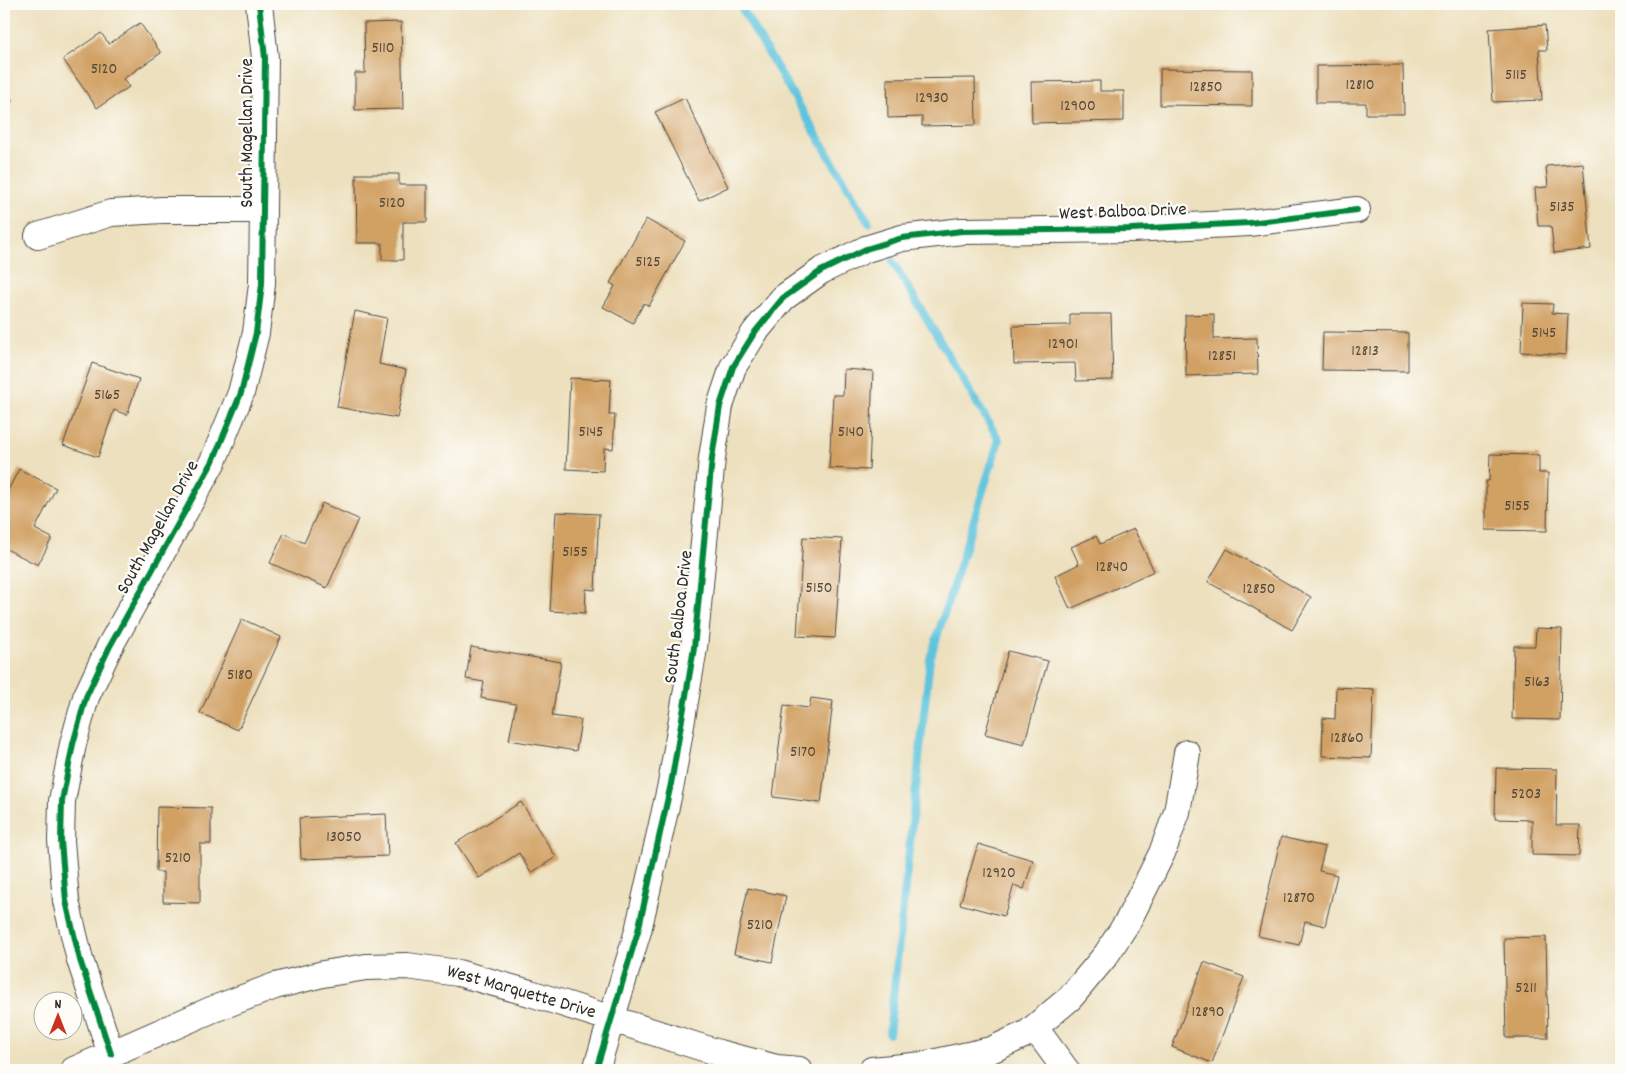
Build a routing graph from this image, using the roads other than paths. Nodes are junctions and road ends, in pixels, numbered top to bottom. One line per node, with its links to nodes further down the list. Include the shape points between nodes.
1 (259, 4): 2 (street, South Magellan Drive, via 264,58)
2 (262, 210): 4 (street, via 111,213); 9 (street, South Magellan Drive, via 261,293 256,333 241,393 213,461 110,646 86,698 62,801 61,841 66,901 80,960)
3 (1356, 210): 5 (street, West Balboa Drive, via 1249,223 1131,229 962,231)
4 (38, 236)
5 (891, 242): 7 (street, South Balboa Drive, via 866,249 821,271 783,298 755,332 733,367 720,406 712,458 694,648 671,784 638,931)
6 (1187, 753): 8 (street, via 1178,812 1162,853 1128,921 1106,955 1070,998)
7 (612, 1019): 9 (street, West Marquette Drive, via 458,973 408,966 366,967 275,986); 11 (street, South Balboa Drive); 12 (street, West Marquette Drive, via 719,1053 777,1068)
8 (1034, 1028): 13 (street, via 991,1050 923,1065); 14 (street)
9 (110, 1054): 10 (street, West Marquette Drive)
10 (74, 1070)
11 (596, 1070)
12 (799, 1070)
13 (872, 1070)
14 (1066, 1070)

